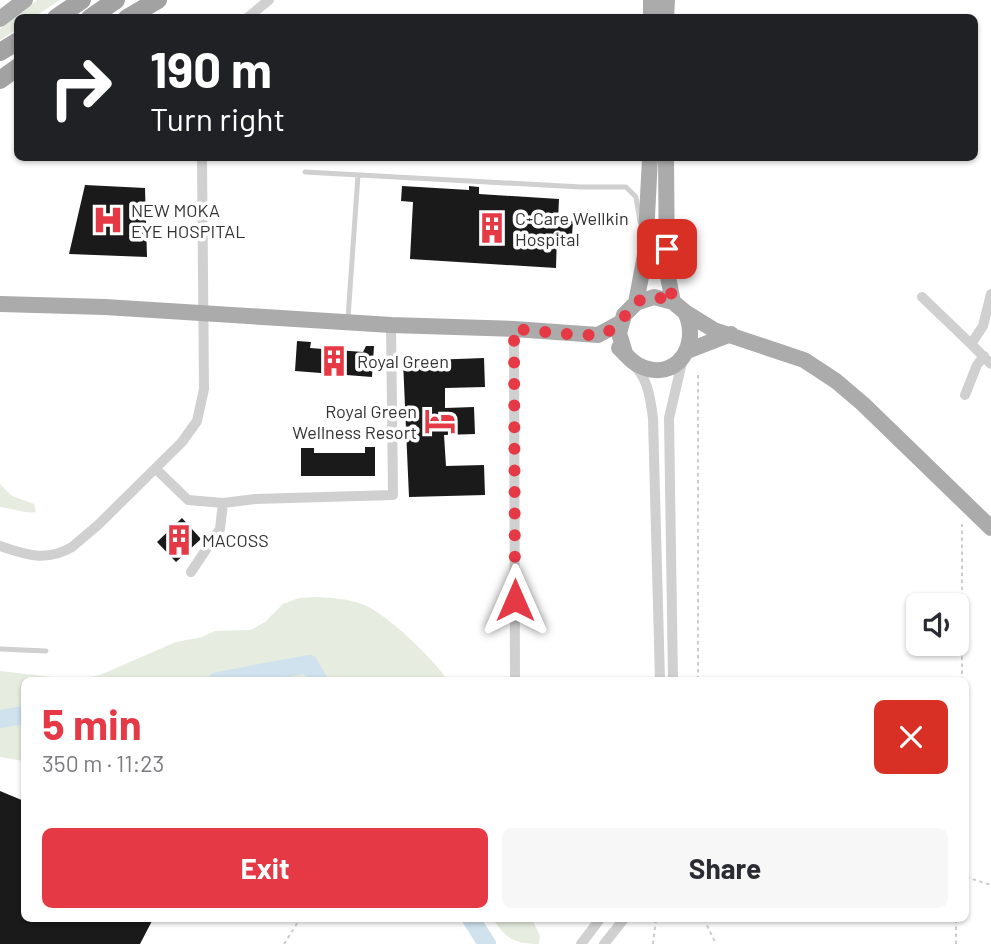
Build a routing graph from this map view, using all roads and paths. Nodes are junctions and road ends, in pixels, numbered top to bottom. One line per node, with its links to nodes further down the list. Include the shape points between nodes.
1 (25, 0): 10 (main road)
2 (82, 0): 6 (highway)
3 (116, 0): 7 (highway)
4 (158, 0): 8 (highway)
5 (269, 0): 9 (street)
6 (61, 14)
7 (96, 14)
8 (134, 14)
9 (252, 14)
10 (0, 19)
11 (202, 161): 22 (street)
12 (650, 161): 16 (main road)
13 (666, 161): 21 (main road, via 667,272)
14 (306, 172): 15 (lane)
15 (358, 175): 16 (lane, via 626,187 636,197); 23 (lane)
16 (645, 255): 19 (main road)
17 (991, 294): 29 (street, via 983,326)
18 (922, 297): 29 (street)
19 (636, 303): 21 (main road, via 654,297); 24 (main road)
20 (0, 304): 22 (main road)
21 (679, 307): 27 (main road, via 706,326); 30 (main road, via 692,331)
22 (203, 314): 23 (main road); 35 (street, via 200,413)
23 (348, 322): 25 (main road)
24 (620, 323): 28 (main road); 31 (main road, via 620,344)
25 (391, 326): 26 (main road); 36 (street, via 393,495)
26 (514, 329): 28 (main road); 43 (street)
27 (731, 334): 30 (main road); 38 (main road, via 804,360 836,382)
28 (598, 335): 31 (main road)
29 (971, 344): 32 (street)
30 (685, 354): 31 (main road, via 662,369 638,365); 45 (street, via 669,418)
31 (627, 356): 44 (street, via 649,388 653,418)
32 (987, 360): 34 (street, via 977,365)
33 (698, 375): 46 (path)
34 (965, 394)
35 (156, 469): 36 (street, via 188,500); 39 (street, via 65,551 38,557)
36 (223, 503): 40 (street, via 220,529)
37 (962, 524): 47 (path)
38 (991, 528)
39 (0, 546)
40 (191, 572)
41 (0, 649): 42 (lane)
42 (46, 651)
43 (515, 677)
44 (660, 677)
45 (673, 677)
46 (698, 677)
47 (962, 677)
48 (969, 878): 49 (path)
49 (991, 885)
50 (298, 922): 56 (path)
51 (598, 922): 57 (street)
52 (622, 922): 58 (street)
53 (656, 922): 59 (path)
54 (705, 922): 60 (path)
55 (956, 922): 61 (path)
56 (284, 944)
57 (581, 944)
58 (604, 944)
59 (653, 944)
60 (716, 944)
61 (956, 944)

